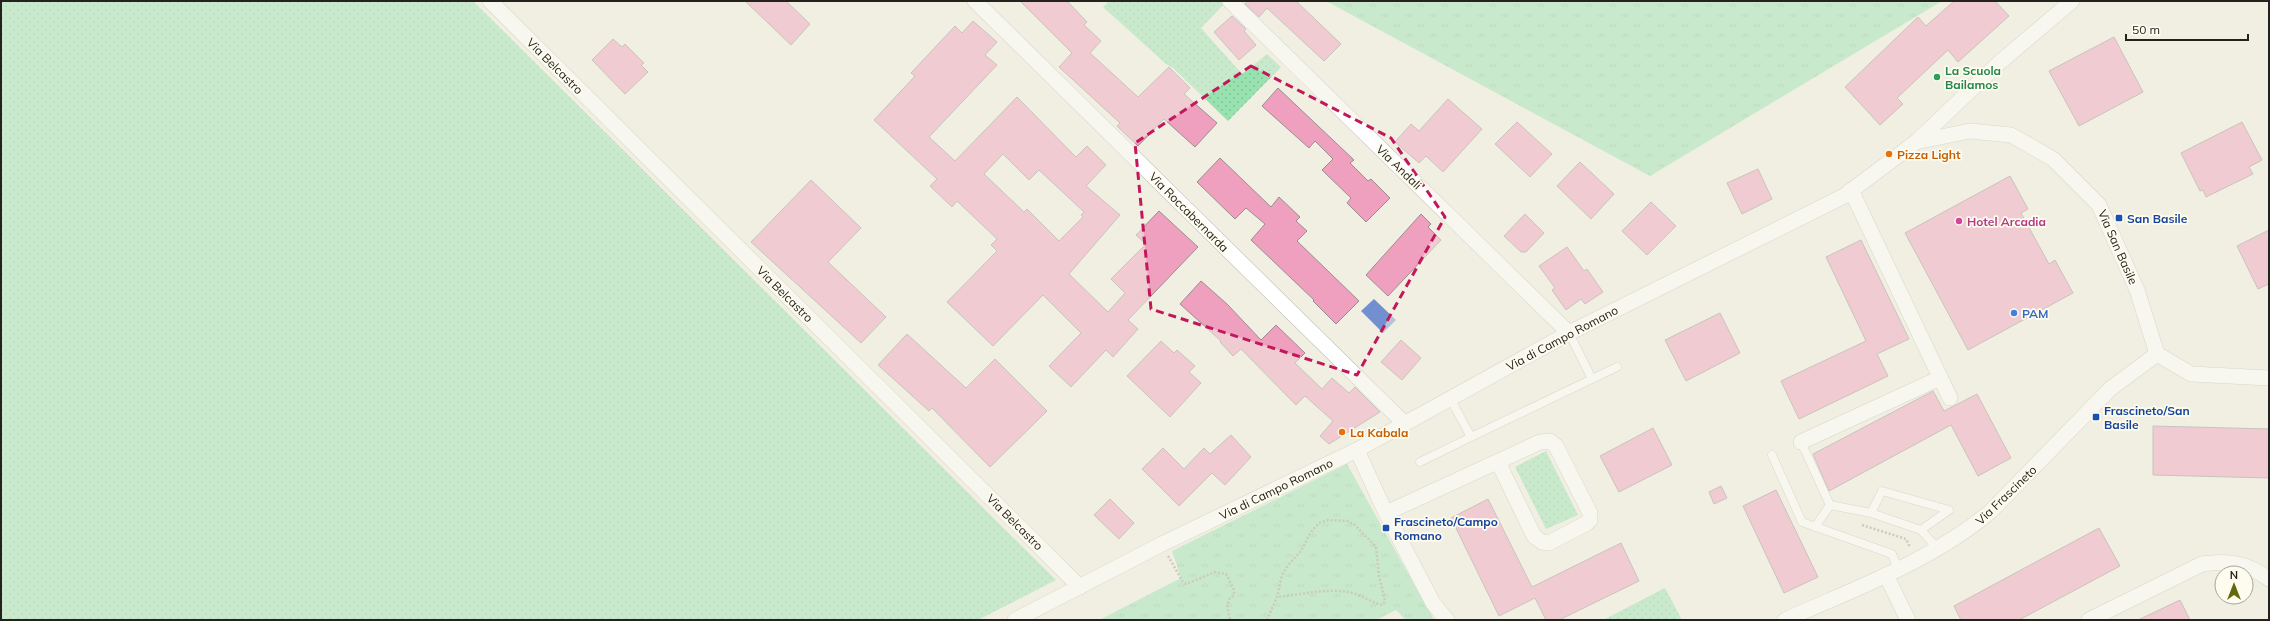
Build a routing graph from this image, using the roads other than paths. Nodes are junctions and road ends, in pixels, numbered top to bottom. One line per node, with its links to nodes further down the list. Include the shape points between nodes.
1 (490, 1): 30 (street, Via Belcastro)
2 (975, 1): 15 (street, Via Roccabernarda)
3 (1230, 1): 7 (street, Via Andali)
4 (2072, 1): 5 (street, Via di Campo Romano, via 1999,62)
5 (1916, 142): 6 (street, Via di Campo Romano); 8 (street, Via San Basile, via 1970,131 2011,135 2053,159 2099,205 2137,290)
6 (1851, 190): 7 (street, Via di Campo Romano); 10 (street)
7 (1569, 333): 12 (lane); 13 (street, Via di Campo Romano)
8 (2157, 354): 11 (street, via 2191,374); 27 (street, Via Frascineto, via 2110,389 1990,512)
9 (1617, 367): 12 (lane)
10 (1940, 378): 14 (street); 17 (street)
11 (2269, 378)
12 (1592, 379): 16 (lane)
13 (1450, 398): 15 (street, Via di Campo Romano); 16 (lane)
14 (1950, 398)
15 (1404, 423): 18 (street, Via di Campo Romano)
16 (1472, 437): 20 (lane)
17 (1801, 442): 22 (lane)
18 (1357, 450): 23 (street); 30 (street, Via di Campo Romano, via 1162,544)
19 (1772, 455): 25 (lane, via 1802,522)
20 (1420, 462)
21 (1498, 462): 21 (street, via 1540,442 1554,443 1590,513 1590,520 1549,543 1542,542 1534,536); 23 (street)
22 (1830, 505): 24 (lane); 25 (lane)
23 (1386, 513): 32 (street, via 1433,603)
24 (1871, 513): 26 (lane); 26 (lane, via 1882,491 1949,510)
25 (1815, 527): 28 (lane, via 1892,554)
26 (1921, 530): 27 (lane)
27 (1938, 549): 28 (street, Via Frascineto)
28 (1892, 572): 33 (street, Via Frascineto); 34 (street)
29 (2269, 579): 35 (street, via 2243,564 2222,561 2202,564)
30 (1080, 587): 31 (street, Via di Campo Romano)
31 (1015, 620)
32 (1446, 620)
33 (1785, 620)
34 (1908, 620)
35 (2088, 620)

